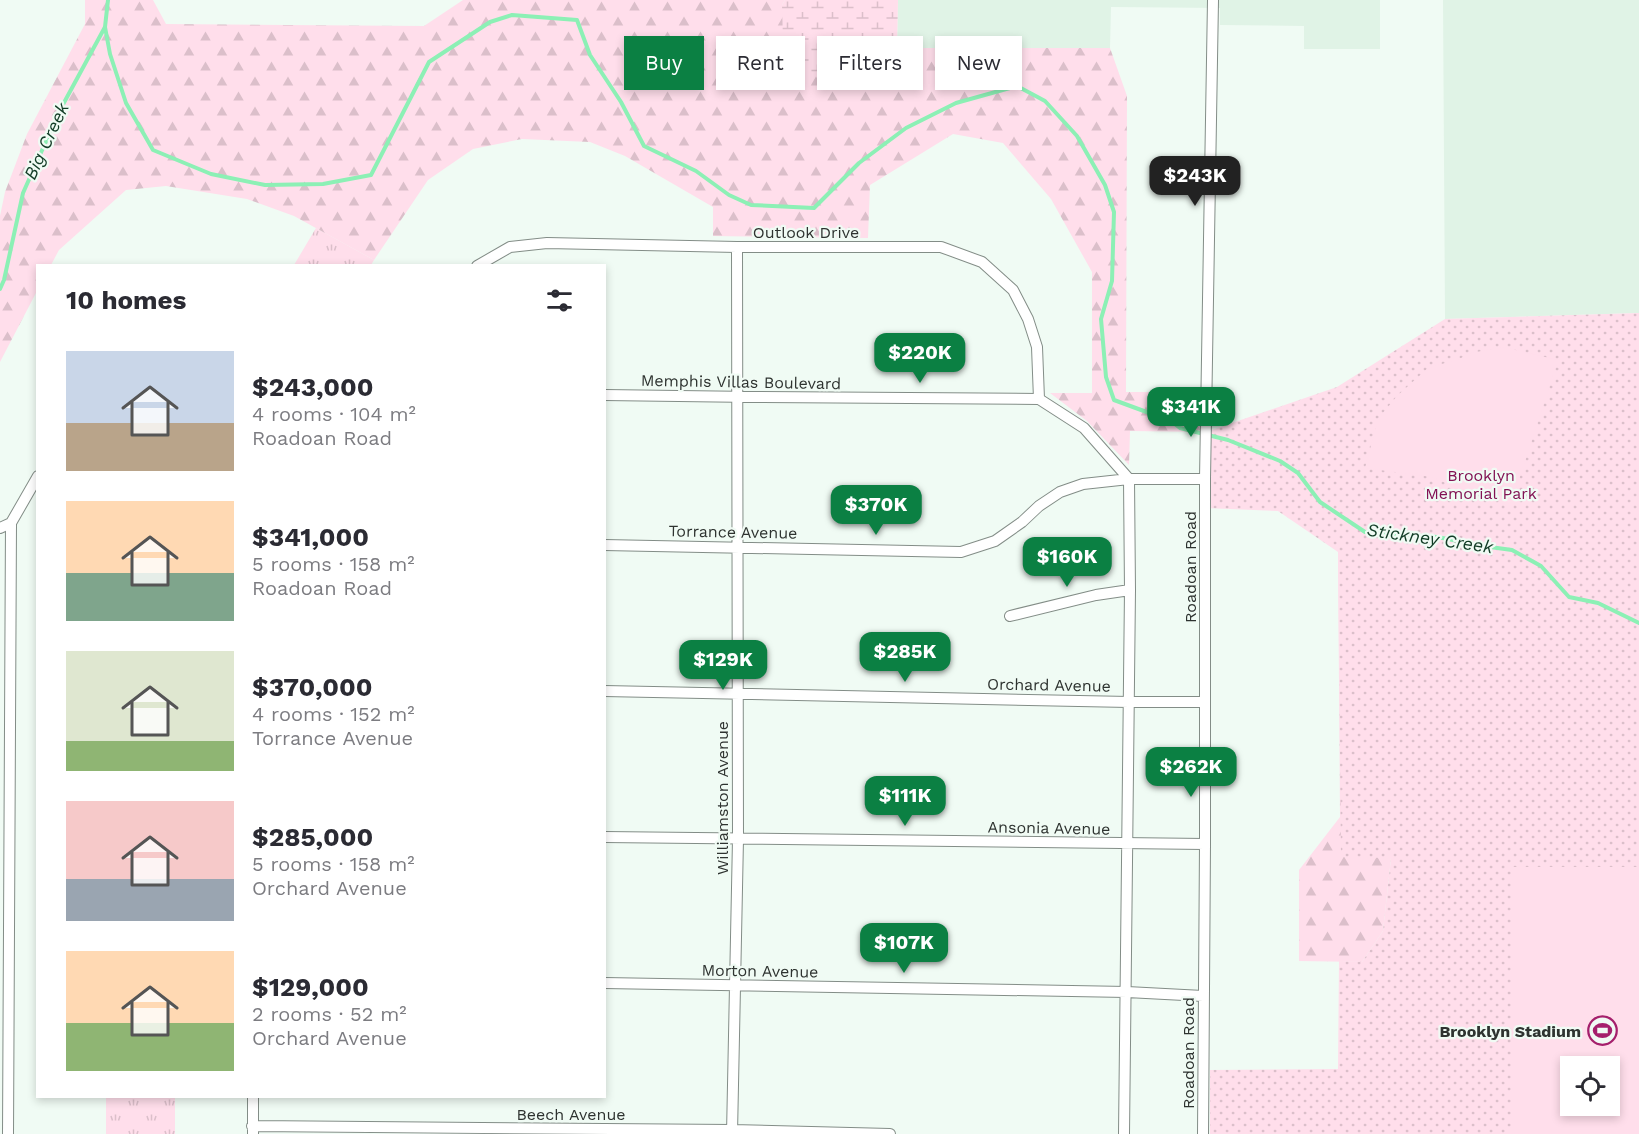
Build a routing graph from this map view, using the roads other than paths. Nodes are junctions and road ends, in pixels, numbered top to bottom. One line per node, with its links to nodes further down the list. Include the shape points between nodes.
1 (1213, 0): 9 (street, Roadoan Road)
2 (737, 247): 3 (street, Outlook Drive, via 547,243 510,247); 5 (street, Williamston Avenue); 6 (street, Outlook Drive, via 941,247 982,262 1013,290 1028,319 1037,347)
3 (480, 264)
4 (606, 394): 5 (street, Memphis Villas Boulevard)
5 (737, 397): 6 (street, Memphis Villas Boulevard); 13 (street, Williamston Avenue)
6 (1039, 399): 8 (street, via 1084,428)
7 (36, 479): 10 (street)
8 (1129, 479): 9 (street); 13 (street, Torrance Avenue, via 1083,484 1060,492 995,541 961,552); 14 (street)
9 (1204, 479): 19 (street, Roadoan Road)
10 (11, 523): 11 (street); 31 (street)
11 (0, 528)
12 (606, 546): 13 (street, Torrance Avenue)
13 (737, 548): 17 (street, Williamston Avenue)
14 (1130, 590): 15 (street); 18 (street)
15 (1010, 616)
16 (606, 691): 17 (street, Orchard Avenue)
17 (737, 693): 18 (street, Orchard Avenue); 21 (street, Williamston Avenue)
18 (1129, 702): 19 (street, Orchard Avenue); 22 (street)
19 (1205, 702): 23 (street, Roadoan Road)
20 (606, 837): 21 (street, Ansonia Avenue)
21 (738, 839): 22 (street, Ansonia Avenue); 25 (street, Williamston Avenue)
22 (1127, 844): 23 (street, Ansonia Avenue); 26 (street)
23 (1205, 844): 27 (street, Roadoan Road)
24 (606, 983): 25 (street, Morton Avenue)
25 (735, 985): 26 (street, Morton Avenue); 30 (street, Williamston Avenue)
26 (1127, 992): 27 (street, Morton Avenue); 33 (street)
27 (1203, 996): 34 (street, Roadoan Road)
28 (253, 1098): 29 (street)
29 (252, 1130): 30 (street, Beech Avenue)
30 (732, 1132): 32 (street, Beech Avenue)
31 (8, 1134)
32 (890, 1134)
33 (1124, 1134)
34 (1203, 1134)

